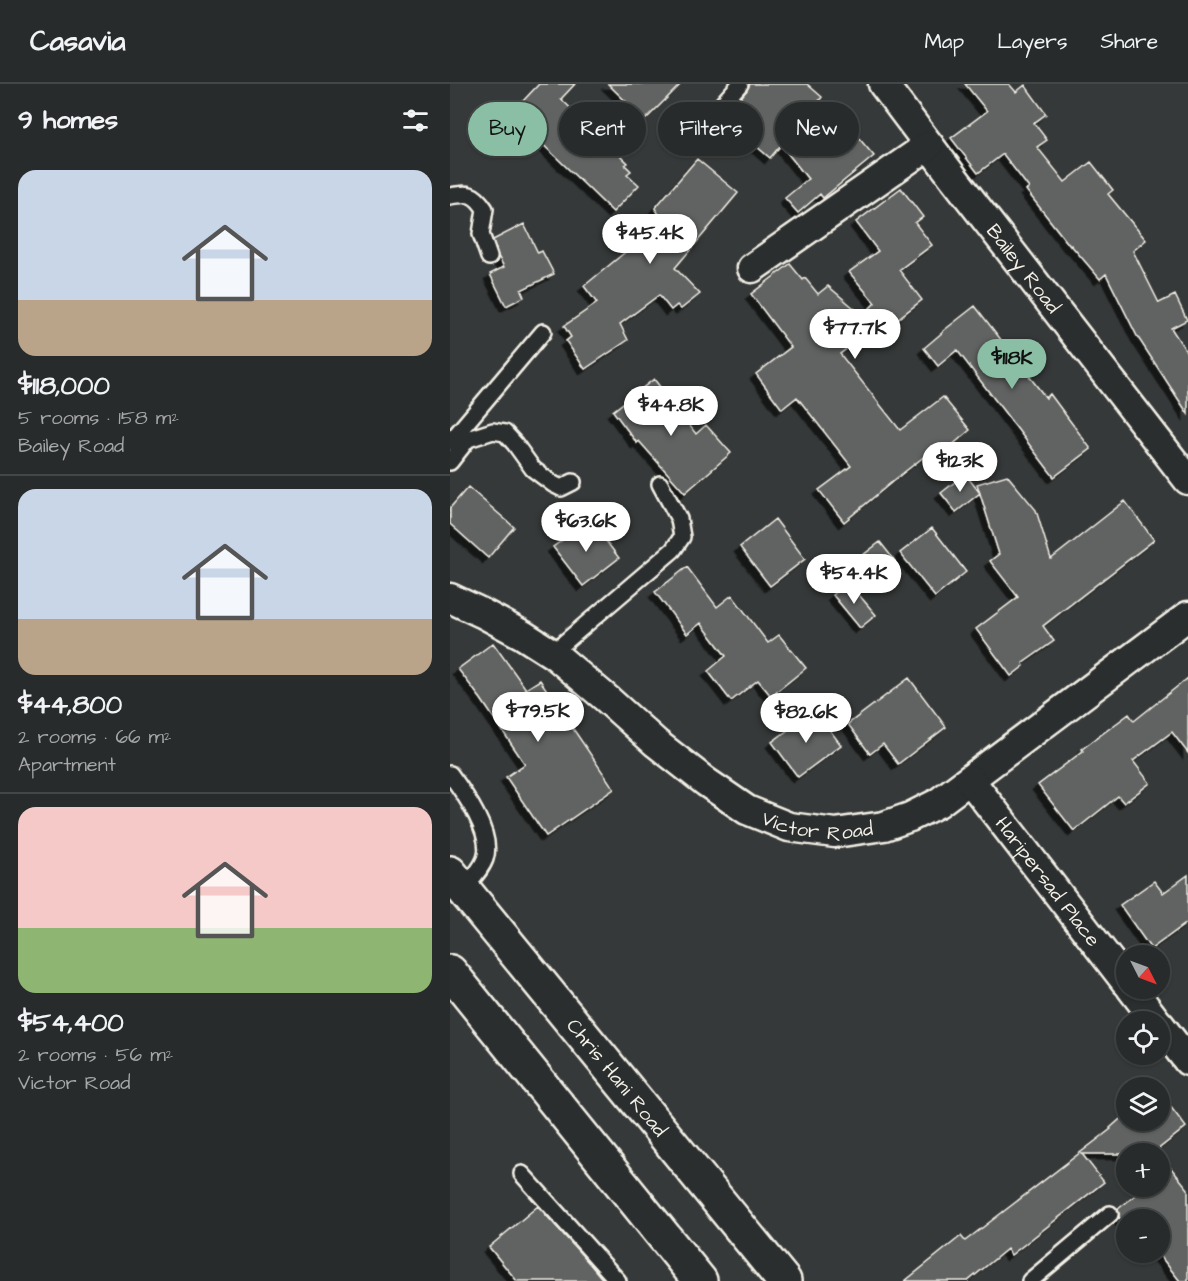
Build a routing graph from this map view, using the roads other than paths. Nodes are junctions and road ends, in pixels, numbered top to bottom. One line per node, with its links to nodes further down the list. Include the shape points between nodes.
1 (740, 84): 3 (lane)
2 (883, 84): 4 (street, Bailey Road)
3 (724, 102)
4 (929, 145): 7 (street); 11 (street, Bailey Road)
5 (450, 196): 6 (lane, via 470,194 479,199 485,209 481,234)
6 (489, 257)
7 (752, 268)
8 (543, 332): 9 (lane)
9 (450, 442)
10 (450, 462): 12 (lane, via 468,439 493,431 505,433 533,469 554,484 561,488)
11 (1188, 480)
12 (573, 482)
13 (660, 484): 16 (lane, via 680,519 682,537 673,550)
14 (450, 598): 16 (street, Victor Road, via 523,635)
15 (1188, 616): 18 (street, Victor Road)
16 (551, 654): 18 (street, Victor Road, via 706,782 747,810 789,827 835,833 884,825 938,803)
17 (450, 774): 19 (lane, via 480,823 487,847 478,871)
18 (970, 780): 20 (street, Haripersad Place)
19 (456, 881): 30 (main road, Chris Hani Road)
20 (1116, 969)
21 (450, 972): 29 (main road)
22 (1139, 999): 23 (street)
23 (1149, 1011)
24 (1170, 1038): 25 (street)
25 (1188, 1061)
26 (522, 1174): 28 (lane)
27 (1110, 1214): 31 (lane)
28 (618, 1281)
29 (700, 1281)
30 (784, 1281)
31 (1030, 1281)

